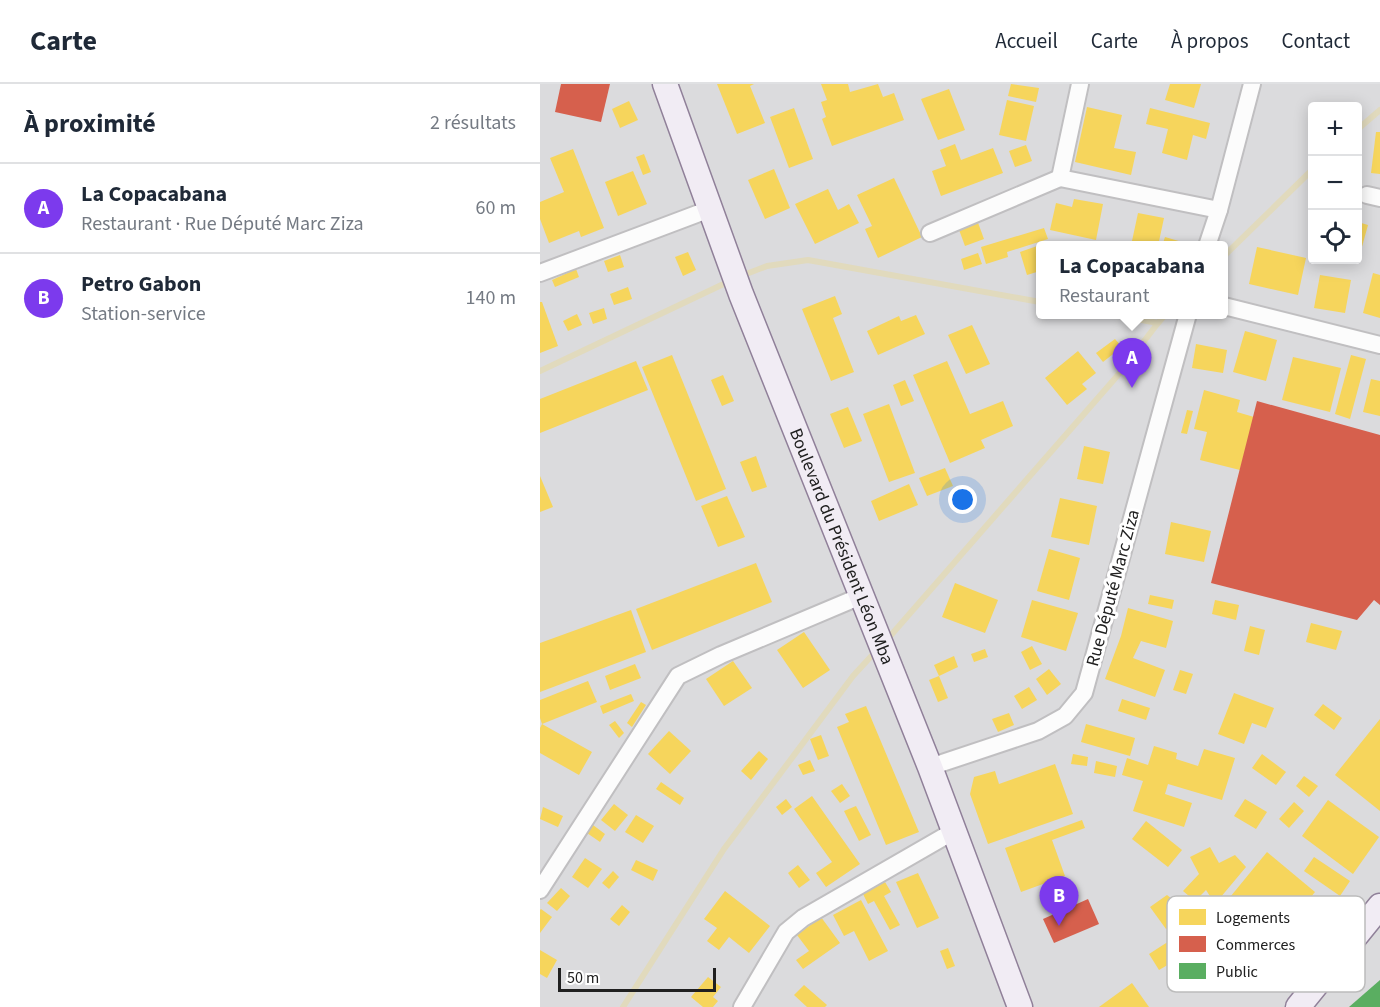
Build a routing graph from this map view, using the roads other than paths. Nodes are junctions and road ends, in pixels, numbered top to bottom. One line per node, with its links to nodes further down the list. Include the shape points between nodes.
1 (665, 84): 5 (street, Boulevard du Président Léon Mba)
2 (1080, 84): 4 (street)
3 (1252, 84): 6 (street)
4 (1060, 178): 6 (street); 7 (street)
5 (710, 209): 9 (street); 13 (street, Boulevard du Président Léon Mba)
6 (1219, 210): 8 (street)
7 (930, 233)
8 (1209, 241)
9 (540, 273)
10 (1228, 307): 12 (street)
11 (1187, 319): 14 (street, Rue Député Marc Ziza, via 1084,693 1065,716 1038,731)
12 (1380, 345)
13 (861, 596): 14 (street, Boulevard du Président Léon Mba); 16 (street, via 678,676)
14 (930, 767): 15 (street, Boulevard du Président Léon Mba)
15 (954, 831): 20 (street, via 803,918 786,932); 21 (street, Boulevard du Président Léon Mba)
16 (540, 890)
17 (1380, 906): 18 (street)
18 (1365, 924)
19 (1310, 992): 22 (street)
20 (742, 1007)
21 (1020, 1007)
22 (1298, 1007)

